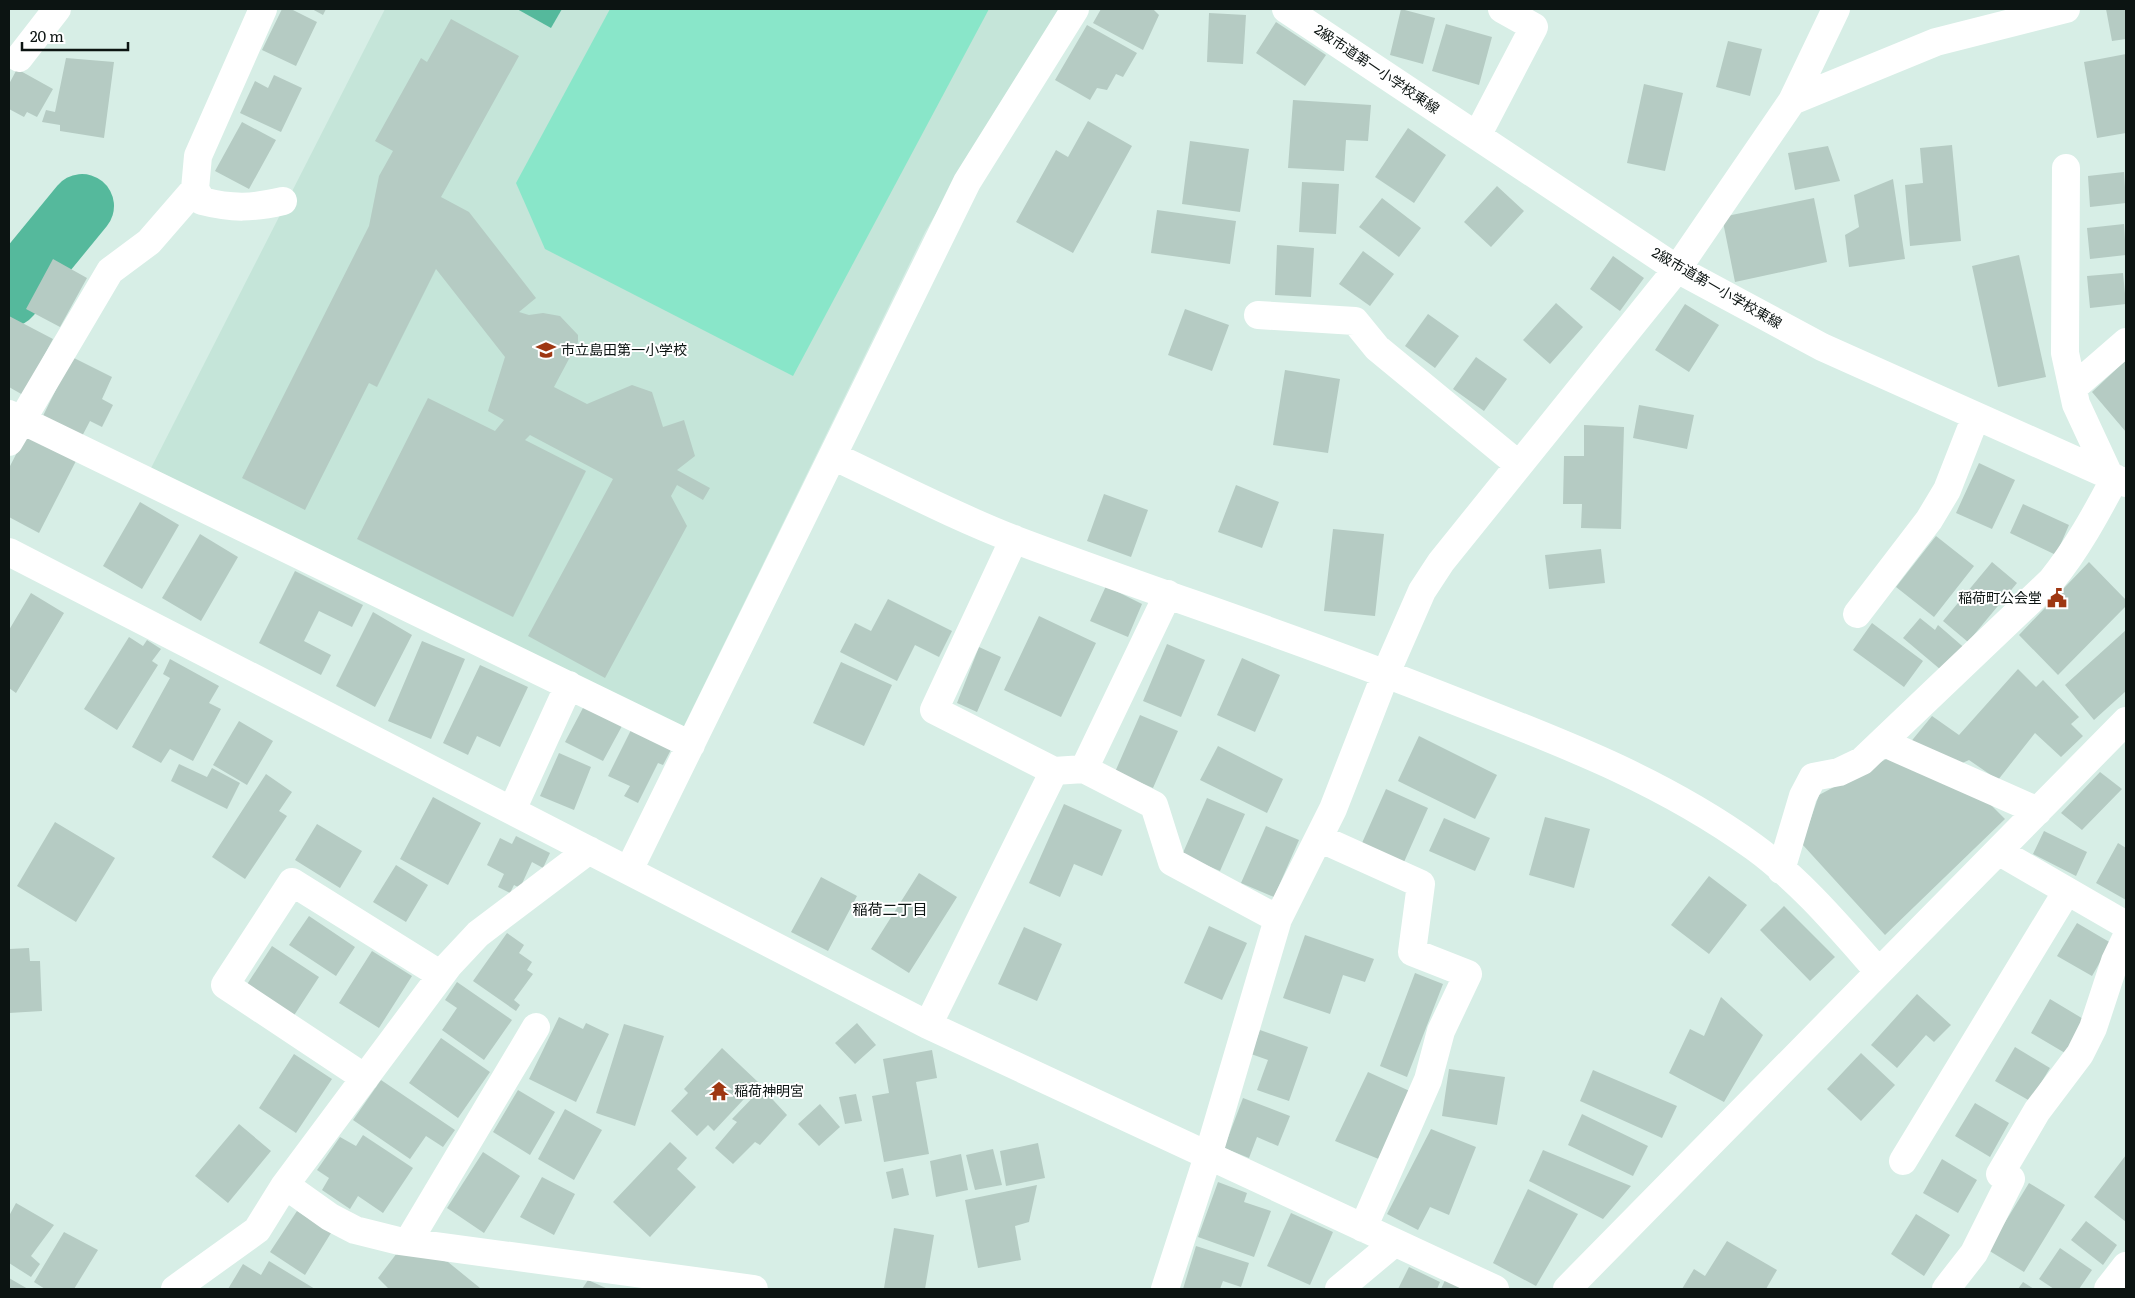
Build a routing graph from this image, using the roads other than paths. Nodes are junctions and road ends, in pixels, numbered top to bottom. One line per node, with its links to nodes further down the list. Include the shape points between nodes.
1 (57, 9): 9 (street)
2 (263, 9): 13 (street, via 198,156)
3 (1075, 9): 21 (street, via 966,182)
4 (1286, 9): 11 (street, 2級市道第一小学校東線)
5 (1502, 9): 11 (street, via 1534,27)
6 (1836, 9): 10 (street)
7 (2066, 9): 8 (street)
8 (2030, 13): 10 (street, via 1936,42)
9 (19, 58)
10 (1792, 101): 15 (street)
11 (1477, 136): 15 (street, 2級市道第一小学校東線)
12 (2066, 168): 18 (street, via 2065,353)
13 (195, 188): 14 (street, via 202,201 221,206 255,208); 20 (street, via 149,242 110,271)
14 (283, 201)
15 (1677, 269): 19 (street, 2級市道第一小学校東線, via 1822,347); 22 (street)
16 (1258, 315): 22 (street, via 1355,321 1377,348)
17 (2126, 342): 18 (street)
18 (2073, 388): 23 (street, via 2076,404)
19 (1976, 416): 23 (street, 2級市道第一小学校東線); 27 (street, via 1947,490 1929,520)
20 (13, 426): 29 (street)
21 (833, 456): 24 (street); 32 (street)
22 (1519, 465): 28 (street, via 1440,562 1422,591)
23 (2117, 478): 31 (street, via 2067,562 2052,581)
24 (1014, 539): 26 (street); 34 (street, via 934,710)
25 (9, 552): 35 (street)
26 (1168, 594): 28 (street); 33 (street)
27 (1857, 614)
28 (1386, 673): 37 (street); 41 (street, via 1607,762 1653,784 1704,813)
29 (569, 685): 32 (street); 35 (street)
30 (2126, 721): 36 (street)
31 (1882, 742): 36 (street); 41 (street, via 1862,761 1839,772 1813,777 1803,796)
32 (691, 744): 40 (street)
33 (1084, 769): 34 (street); 43 (street, via 1154,805 1172,862)
34 (1054, 771): 48 (street)
35 (512, 810): 38 (street)
36 (2038, 811): 39 (street)
37 (1319, 838): 43 (street); 54 (street, via 1421,884 1412,952 1468,974 1441,1031 1428,1080)
38 (589, 850): 40 (street); 47 (street, via 478,934)
39 (1998, 851): 42 (street); 46 (street)
40 (629, 870): 48 (street)
41 (1782, 870): 46 (street, via 1807,892)
42 (2067, 890): 44 (street); 52 (street)
43 (1278, 919): 51 (street)
44 (2126, 924)
45 (2126, 938): 64 (street, via 2093,1028 2080,1054 2037,1111 2000,1174 2010,1179 1974,1253)
46 (1879, 972): 63 (street)
47 (441, 975): 50 (street); 50 (street, via 292,882 225,986)
48 (928, 1025): 51 (street)
49 (536, 1028): 55 (street)
50 (364, 1078): 53 (street)
51 (1208, 1156): 54 (street); 60 (street)
52 (1903, 1161)
53 (286, 1185): 55 (street, via 330,1217 355,1230); 58 (street, via 257,1230)
54 (1363, 1228): 56 (street)
55 (408, 1242): 59 (street)
56 (1394, 1242): 61 (street); 62 (street)
57 (2126, 1266): 65 (street)
58 (175, 1289)
59 (754, 1289)
60 (1166, 1289)
61 (1339, 1289)
62 (1495, 1289)
63 (1567, 1289)
64 (1946, 1289)
65 (2108, 1289)

